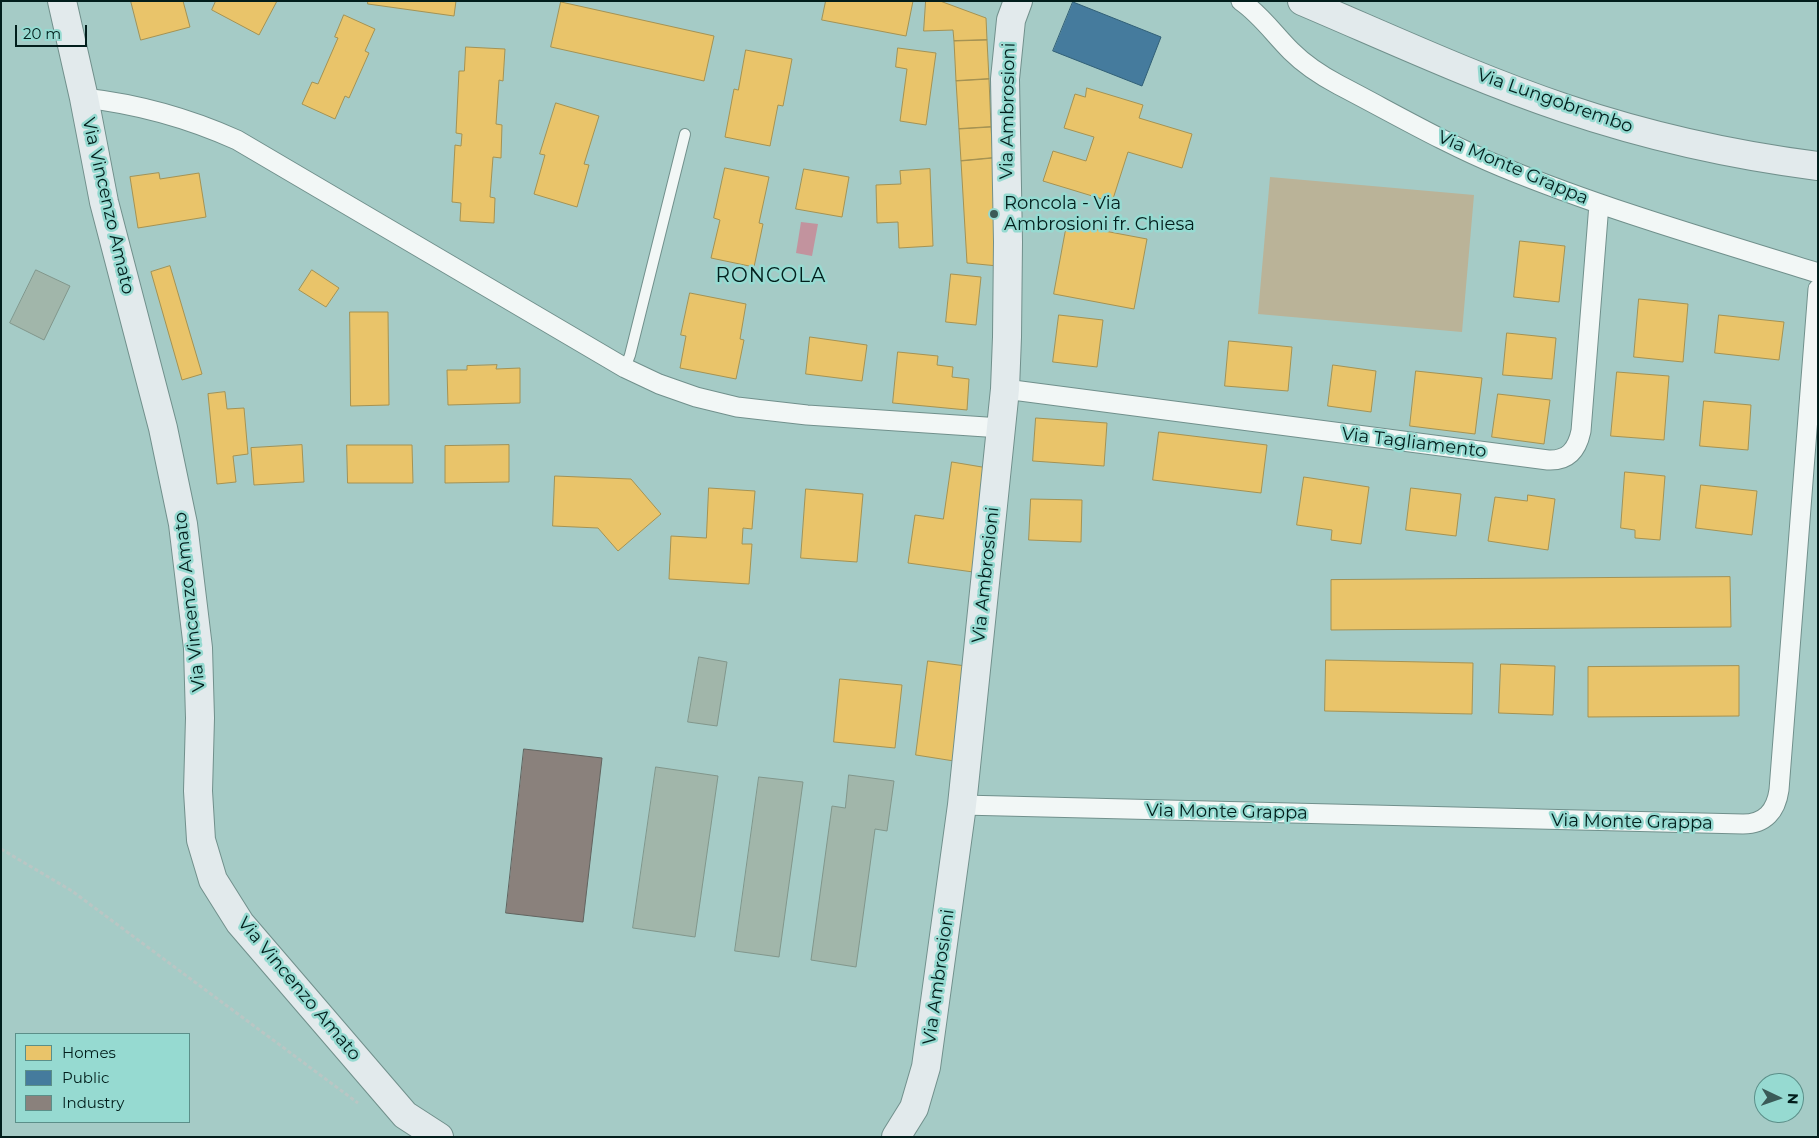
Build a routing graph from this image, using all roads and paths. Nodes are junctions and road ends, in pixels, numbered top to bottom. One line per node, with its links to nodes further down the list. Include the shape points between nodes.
1 (62, 1): 5 (street, Via Vincenzo Amato)
2 (1241, 1): 8 (street, Via Monte Grappa, via 1292,52 1331,81 1499,166)
3 (1302, 1): 7 (street, Via Lungobrembo, via 1508,88 1584,114 1689,144)
4 (1014, 2): 12 (street, Via Ambrosioni, via 1005,87 1008,242)
5 (84, 98): 11 (street, via 131,104 176,116 246,144); 17 (street, Via Vincenzo Amato, via 106,210 166,443 183,524 198,648 201,840 213,880 240,923)
6 (686, 134): 11 (lane)
7 (1818, 166)
8 (1599, 204): 9 (street, Via Monte Grappa); 12 (street, Via Tagliamento, via 1581,431 1572,454 1560,459)
9 (1818, 273)
10 (1818, 289): 14 (street, Via Monte Grappa, via 1779,790 1776,805 1763,820 1743,824)
11 (625, 368): 13 (street, via 696,397 737,407)
12 (1005, 389): 13 (street, Via Ambrosioni)
13 (1001, 428): 14 (street, Via Ambrosioni)
14 (962, 805): 19 (street, Via Ambrosioni, via 926,1067 914,1108)
15 (1, 849): 16 (path, via 72,891)
16 (359, 1103)
17 (410, 1126): 18 (street, Via Vincenzo Amato)
18 (439, 1137)
19 (896, 1137)

